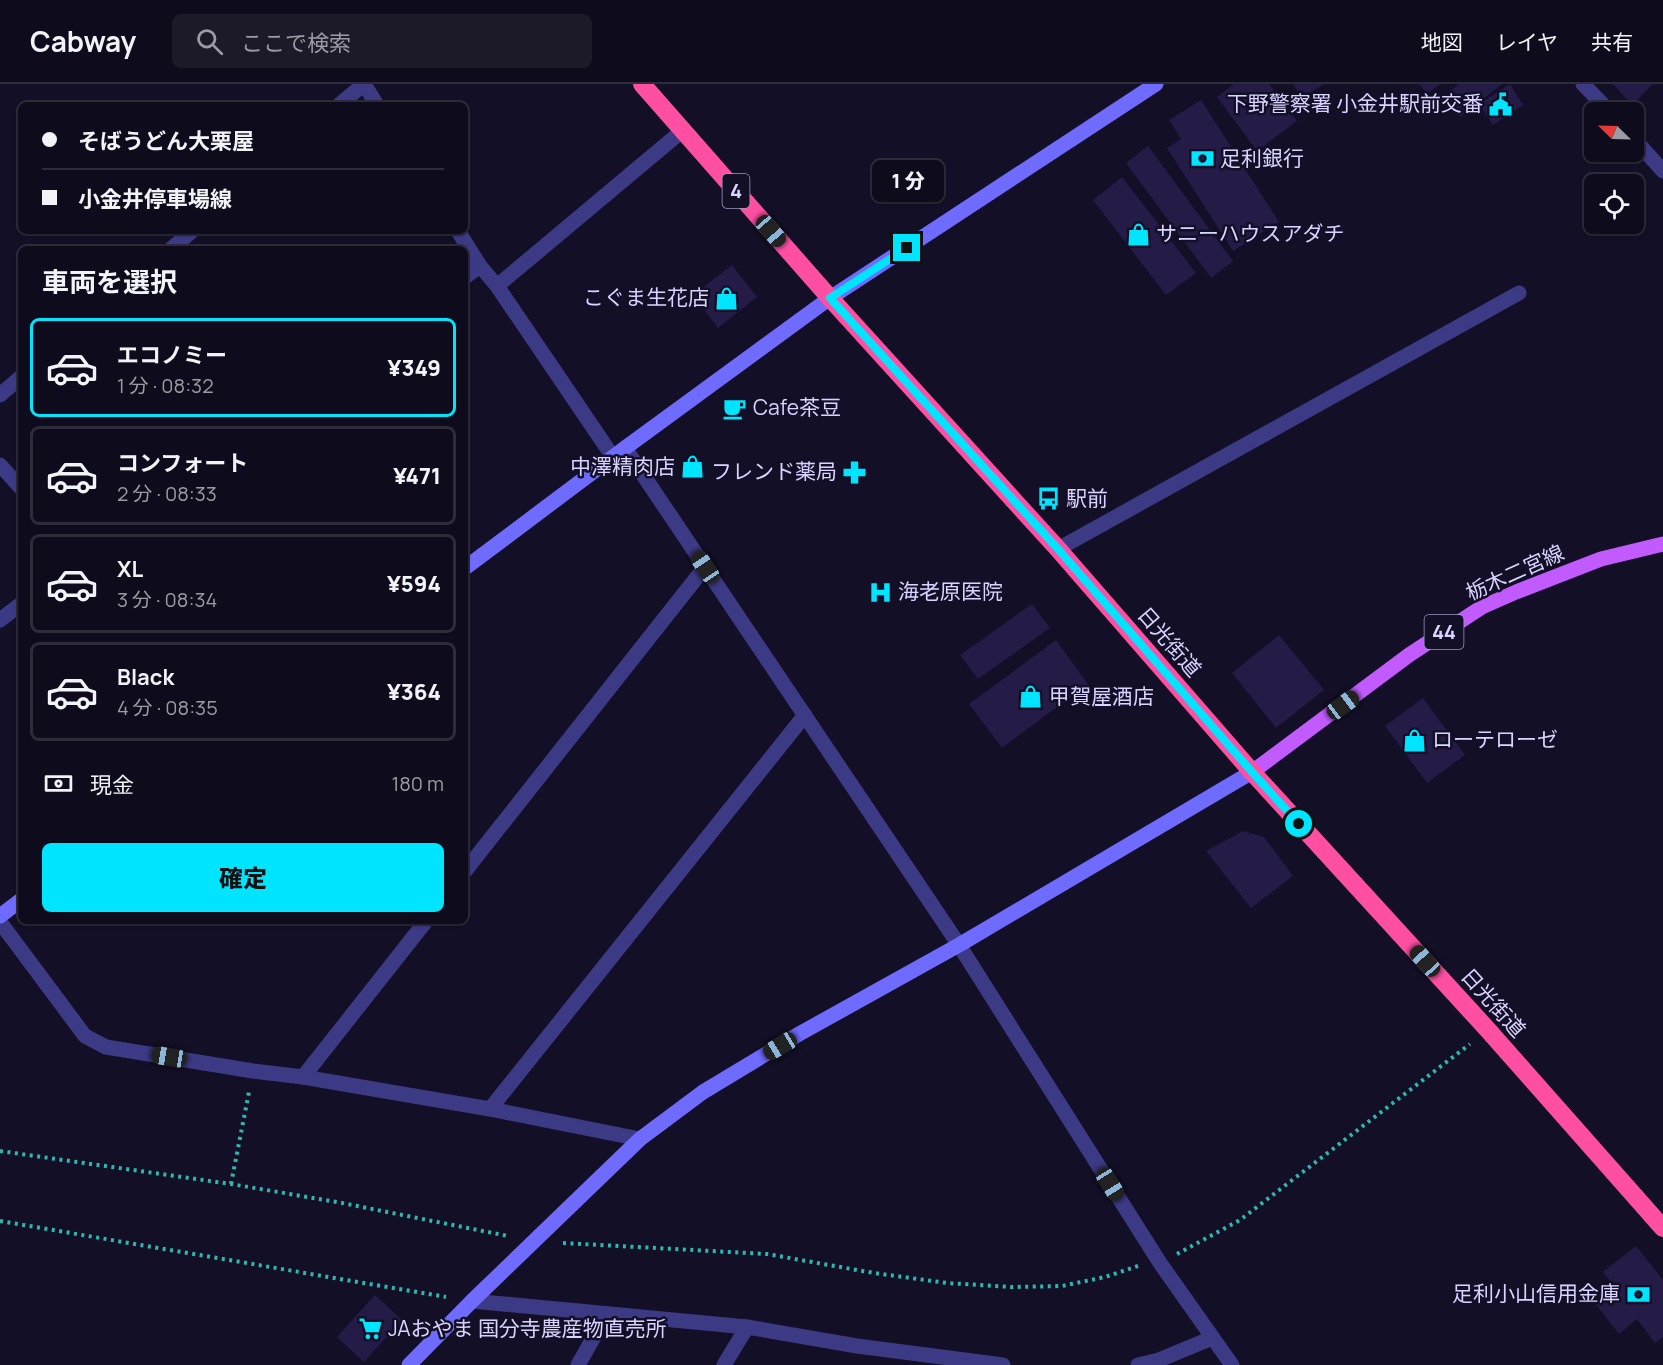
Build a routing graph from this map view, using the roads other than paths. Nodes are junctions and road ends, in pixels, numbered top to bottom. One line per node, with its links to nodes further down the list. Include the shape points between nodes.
1 (364, 84): 5 (street); 6 (street)
2 (642, 84): 8 (highway, 日光街道 / 4)
3 (1156, 84): 18 (street)
4 (1583, 84): 7 (street)
5 (343, 102)
6 (375, 102)
7 (1600, 102)
8 (682, 131): 16 (street); 18 (highway, 日光街道 / 4)
9 (1644, 150): 10 (street)
10 (1663, 171)
11 (188, 234): 12 (street)
12 (174, 246)
13 (468, 247): 14 (street)
14 (480, 266): 15 (street); 16 (street)
15 (468, 275)
16 (497, 286): 22 (street)
17 (1518, 292): 26 (street)
18 (830, 298): 21 (street); 26 (highway, 日光街道 / 4)
19 (18, 380): 20 (street)
20 (0, 395)
21 (625, 448): 22 (street); 28 (street)
22 (613, 457): 27 (street)
23 (0, 465): 24 (street)
24 (18, 485)
25 (1663, 544): 32 (main road, 栃木二宮線 / 44, via 1601,559 1482,607 1409,655)
26 (1058, 549): 32 (highway, 日光街道 / 4)
27 (468, 566)
28 (705, 567): 31 (street); 33 (street)
29 (18, 606): 30 (street)
30 (0, 620)
31 (805, 715): 38 (street); 40 (street)
32 (1252, 772): 38 (street); 42 (highway, 日光街道 / 4)
33 (468, 867)
34 (18, 902): 35 (street)
35 (0, 916)
36 (0, 922): 39 (street, via 85,1036 106,1047)
37 (424, 924): 39 (street)
38 (959, 945): 41 (street, via 713,1086); 46 (street, via 1160,1263)
39 (303, 1077): 40 (street)
40 (490, 1109): 41 (street)
41 (640, 1139): 43 (street)
42 (1663, 1228)
43 (472, 1301): 44 (street); 48 (street)
44 (607, 1314): 45 (street); 49 (street)
45 (747, 1328): 47 (street); 50 (street)
46 (1212, 1338): 52 (street); 53 (street)
47 (937, 1361): 51 (street)
48 (409, 1365)
49 (578, 1365)
50 (724, 1365)
51 (1003, 1365)
52 (1138, 1365)
53 (1232, 1365)

